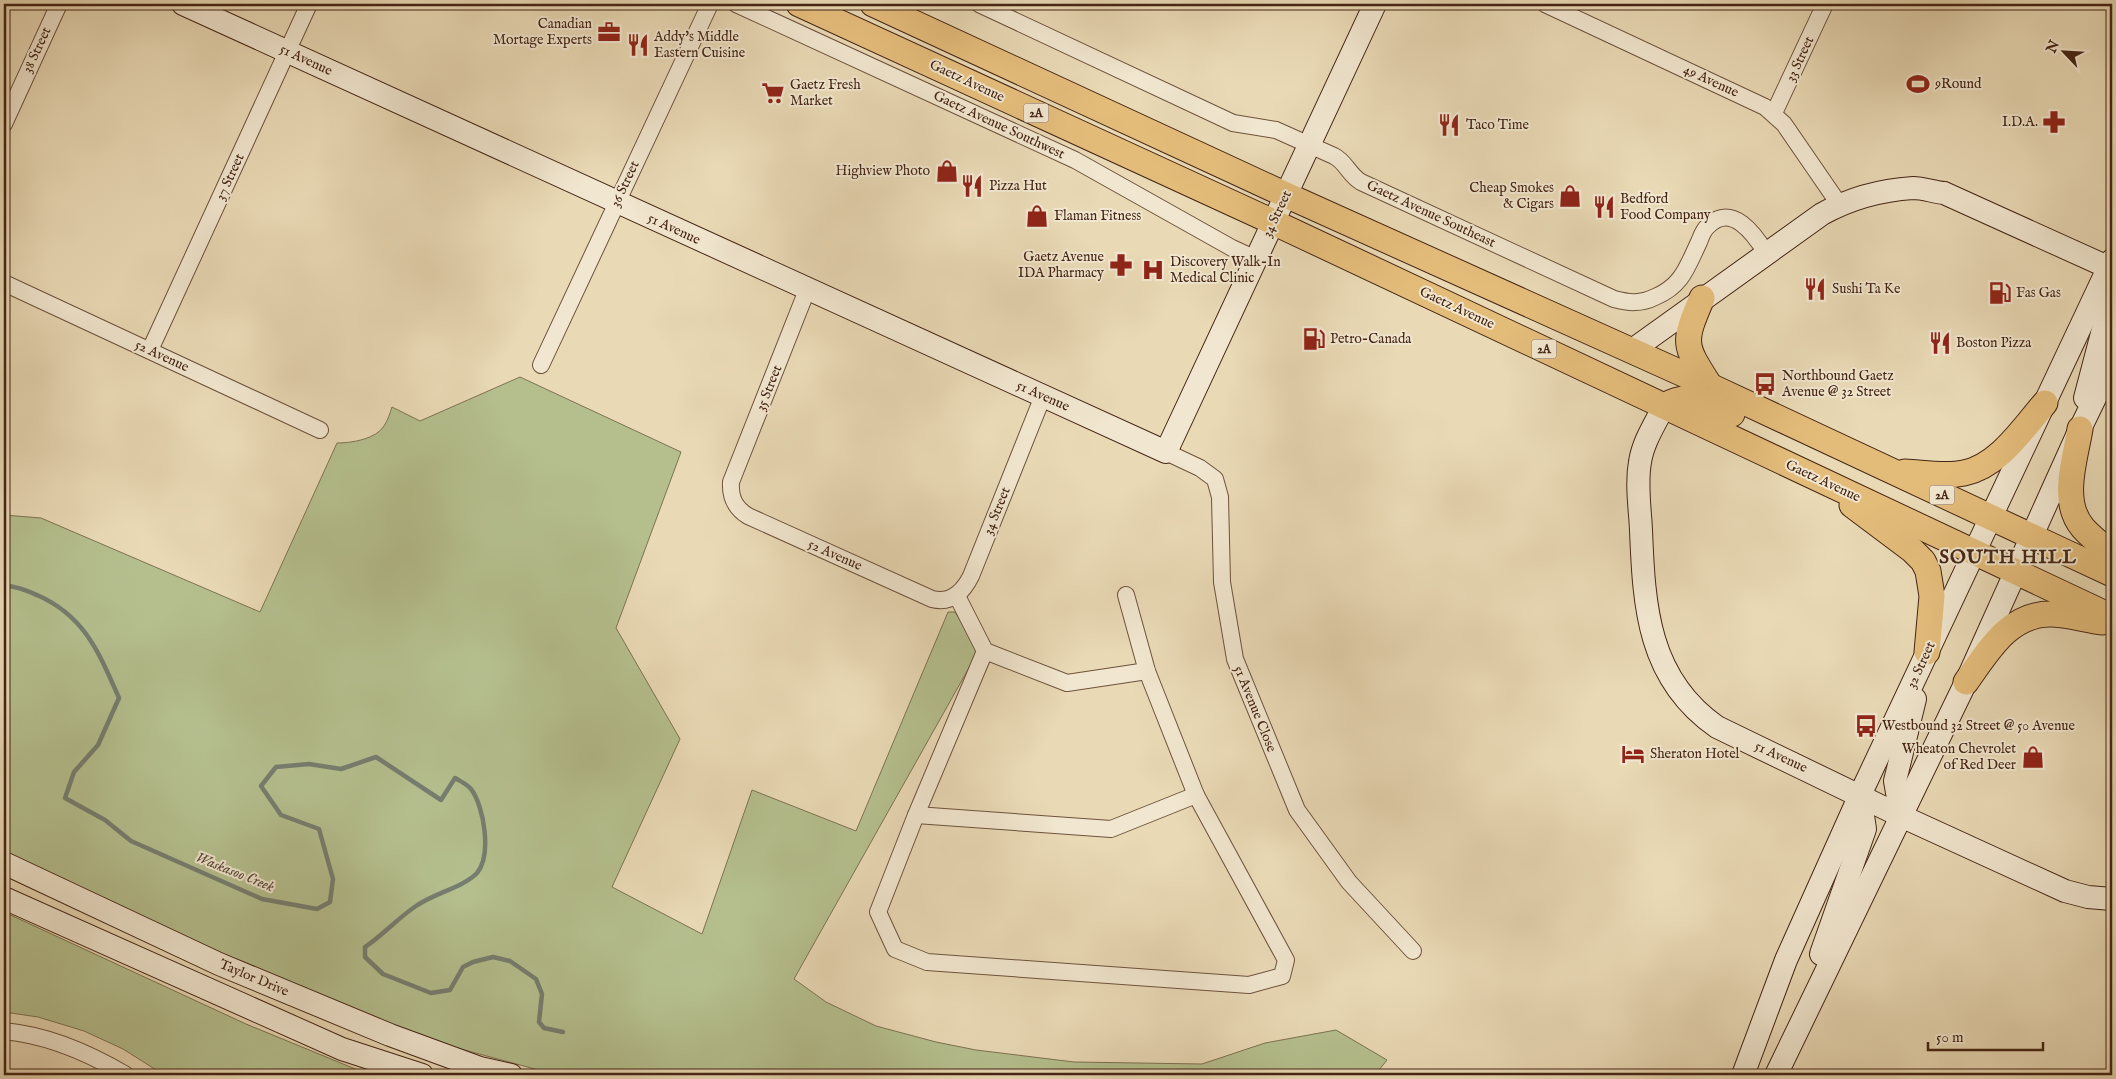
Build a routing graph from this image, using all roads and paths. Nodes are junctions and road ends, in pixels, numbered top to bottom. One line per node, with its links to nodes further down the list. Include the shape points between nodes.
1 (58, 4): 14 (street, 38 Street)
2 (183, 4): 12 (main road, 51 Avenue)
3 (309, 4): 12 (street, 37 Street)
4 (710, 4): 17 (street, 36 Street)
5 (736, 4): 21 (street, Gaetz Avenue Southwest, via 1075,160)
6 (799, 4): 19 (main road, Gaetz Avenue / 2A)
7 (873, 4): 16 (main road, 2A)
8 (979, 4): 15 (street, Gaetz Avenue Southeast, via 1233,123 1270,128)
9 (1375, 4): 15 (main road, 34 Street)
10 (1545, 4): 13 (street, 49 Avenue, via 1757,101)
11 (1825, 4): 13 (street, 33 Street)
12 (287, 52): 17 (main road, 51 Avenue); 27 (street, 37 Street)
13 (1774, 113): 18 (street, 49 Avenue)
14 (4, 124)
15 (1309, 145): 16 (main road, 34 Street); 20 (street, Gaetz Avenue Southeast, via 1339,159 1361,182 1624,302 1644,302 1670,290 1680,279 1707,226 1721,218 1744,224)
16 (1286, 195): 19 (main road, 34 Street); 28 (main road, 2A)
17 (617, 202): 24 (main road, 51 Avenue); 30 (street, 36 Street)
18 (1839, 204): 20 (main road); 22 (main road, via 1869,195 1914,188 1944,194)
19 (1273, 222): 21 (main road, 34 Street); 25 (main road, Gaetz Avenue / 2A)
20 (1766, 254): 26 (main road)
21 (1256, 259): 38 (main road, 34 Street)
22 (2111, 265): 33 (main road, 32 Street); 35 (main road, via 2111,299 2087,387)
23 (4, 283): 27 (street, 52 Avenue)
24 (808, 290): 32 (main road, 51 Avenue); 41 (street, 35 Street)
25 (1433, 297): 28 (main road, via 1488,305 1590,349 1622,354); 34 (main road, Gaetz Avenue / 2A)
26 (1702, 298): 28 (main road); 31 (main road, via 1688,341 1692,358)
27 (150, 350): 36 (street, 52 Avenue)
28 (1631, 351): 31 (main road, 2A)
29 (2112, 363): 35 (main road)
30 (541, 365)
31 (1710, 386): 37 (main road, 2A)
32 (1043, 396): 38 (main road, 51 Avenue); 49 (street, 34 Street, via 971,576)
33 (2045, 404): 39 (main road, via 2003,450 1983,466 1948,475); 42 (main road, 32 Street)
34 (1664, 406): 37 (main road, via 1676,399 1691,398 1774,432 1806,441); 40 (main road, Gaetz Avenue / 2A); 57 (main road, 51 Avenue, via 1643,449 1638,474 1649,620 1663,666 1681,695 1717,727)
35 (2080, 429): 43 (main road); 45 (main road, via 2071,484 2072,505 2082,527)
36 (320, 430)
37 (1822, 439): 39 (main road, 2A)
38 (1166, 452): 63 (street, 51 Avenue Close, via 1215,479 1220,497 1222,582 1235,659 1296,810 1349,882)
39 (1893, 472): 42 (main road, 2A)
40 (1815, 476): 44 (main road, Gaetz Avenue / 2A); 53 (main road, via 1924,561 1932,596)
41 (731, 486): 49 (street, 52 Avenue, via 735,505 748,516 932,599)
42 (1992, 518): 43 (main road, 2A); 44 (main road, 32 Street)
43 (2032, 536): 46 (main road); 47 (main road, 2A)
44 (1975, 553): 46 (main road, Gaetz Avenue / 2A); 53 (main road, 32 Street)
45 (2112, 555)
46 (2015, 572): 50 (main road, Gaetz Avenue / 2A); 55 (main road)
47 (2112, 574)
48 (1126, 595): 54 (street)
49 (957, 596): 52 (street)
50 (2112, 617)
51 (2112, 624): 55 (main road, via 2050,614 2026,619 2009,628 1997,640)
52 (985, 651): 54 (street, via 1067,683); 58 (street)
53 (1927, 652): 57 (main road, 32 Street); 59 (main road, via 1895,781)
54 (1147, 671): 56 (street)
55 (1966, 682): 59 (main road)
56 (1196, 794): 58 (street, via 1111,829); 58 (street, via 1286,960 1282,976 1249,985 947,964 927,962 895,949 878,912)
57 (1860, 795): 59 (main road, 51 Avenue); 65 (main road, via 1865,829); 69 (main road, 32 Street, via 1786,960)
58 (916, 815)
59 (1901, 816): 62 (main road, 51 Avenue, via 2065,891); 65 (main road)
60 (4, 863): 68 (main road, Taylor Drive, via 228,968 390,1035 480,1068)
61 (4, 898): 67 (main road, Taylor Drive, via 342,1049)
62 (2112, 899)
63 (1413, 951)
64 (4, 1031): 66 (street, via 65,1046)
65 (1779, 1069)
66 (126, 1075)
67 (422, 1075)
68 (511, 1075)
69 (1743, 1075)

